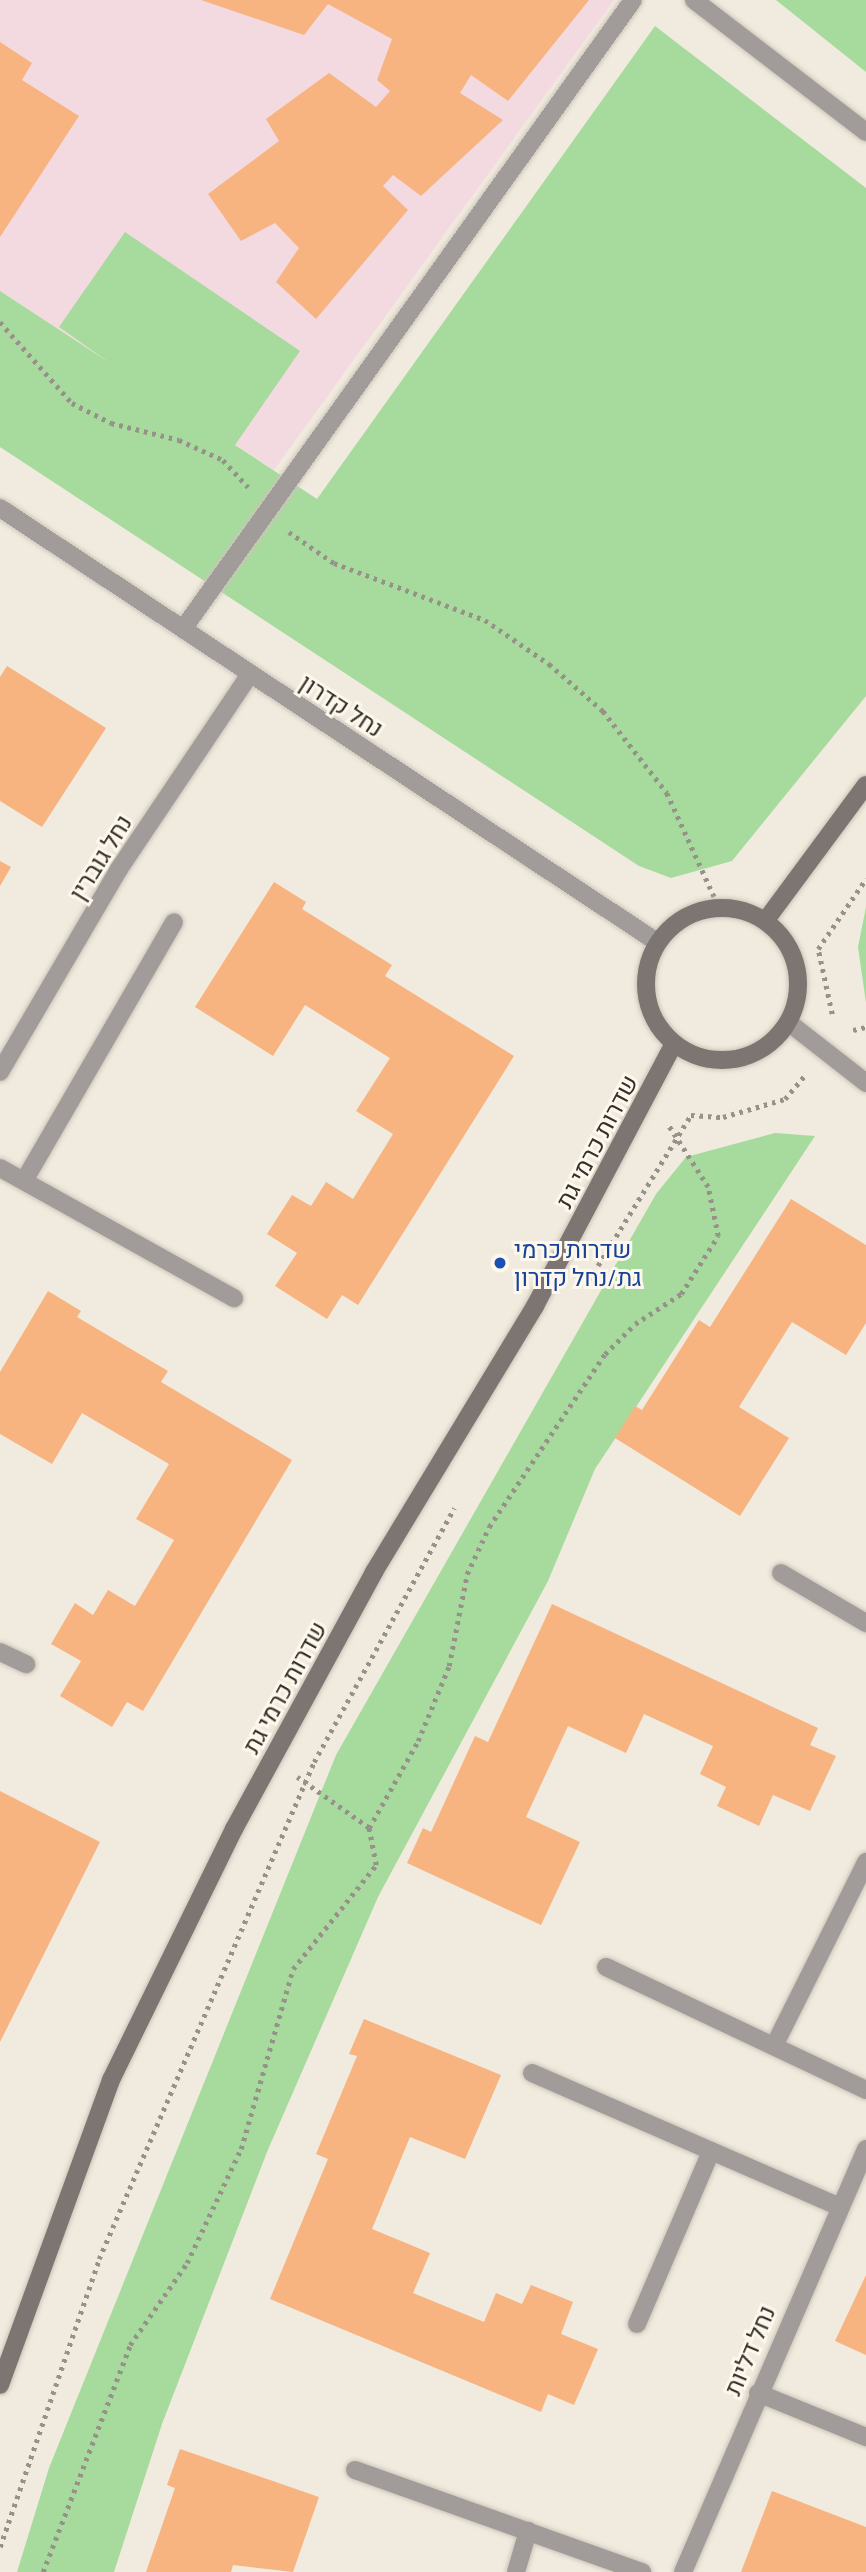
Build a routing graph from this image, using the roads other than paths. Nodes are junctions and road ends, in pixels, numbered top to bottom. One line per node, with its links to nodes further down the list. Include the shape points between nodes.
1 (633, 0): 5 (street)
2 (695, 0): 3 (street)
3 (866, 132)
4 (0, 508): 5 (street, נחל קדרון)
5 (183, 629): 6 (street, נחל קדרון)
6 (250, 674): 10 (street, נחל קדרון); 13 (street, נחל גוברין, via 119,870)
7 (866, 785): 8 (street)
8 (766, 920): 10 (street, via 719,907 673,924); 11 (street, via 782,936 796,967 797,1001)
9 (174, 922): 16 (street)
10 (657, 942): 12 (street, via 644,985 658,1028)
11 (788, 1022): 12 (street, via 775,1039 736,1059 693,1055); 14 (street)
12 (674, 1044): 31 (street, שדרות כרמי גת, via 649,1096 272,1759 111,2080)
13 (0, 1072)
14 (866, 1083)
15 (0, 1168): 16 (street)
16 (24, 1181): 17 (street)
17 (234, 1298)
18 (781, 1573): 19 (street)
19 (866, 1623)
20 (0, 1652): 21 (street)
21 (26, 1664)
22 (866, 1862): 24 (street)
23 (606, 1967): 24 (street)
24 (774, 2046): 26 (street)
25 (532, 2073): 28 (street)
26 (866, 2090)
27 (866, 2149): 29 (street, נחל דליות)
28 (711, 2151): 29 (street); 30 (street)
29 (838, 2206): 32 (street, נחל דליות)
30 (637, 2325)
31 (0, 2385)
32 (758, 2393): 33 (street); 38 (street, נחל דליות)
33 (866, 2437)
34 (355, 2470): 35 (street)
35 (528, 2531): 36 (street); 37 (street)
36 (516, 2572)
37 (642, 2572)
38 (683, 2572)

